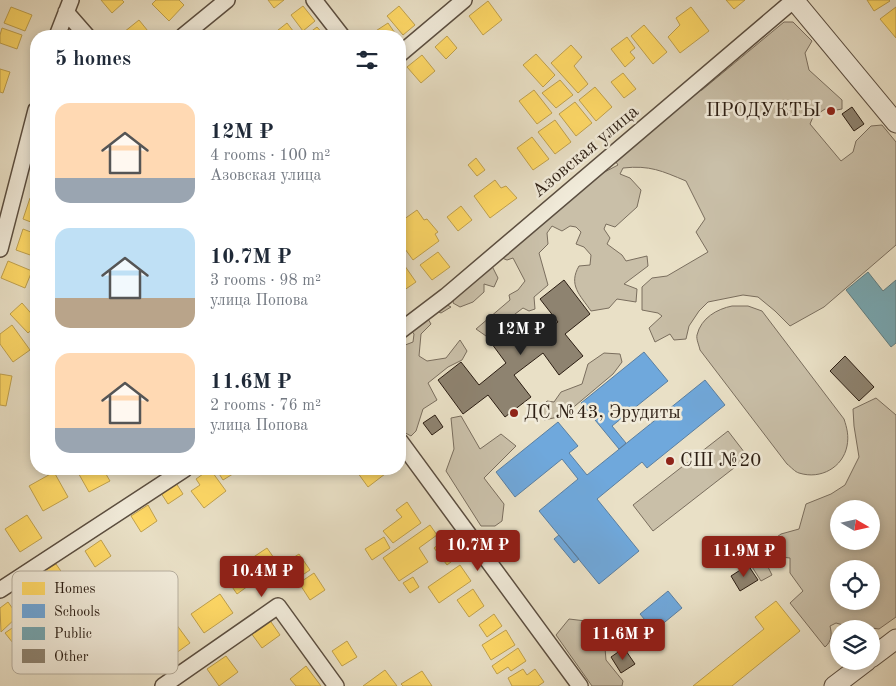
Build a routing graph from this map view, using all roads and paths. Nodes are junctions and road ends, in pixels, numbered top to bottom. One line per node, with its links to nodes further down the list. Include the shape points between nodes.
1 (227, 0): 8 (street)
2 (314, 0): 9 (street)
3 (464, 0): 10 (street)
4 (794, 0): 11 (street); 14 (street, Азовская улица)
5 (69, 6): 6 (street); 7 (street)
6 (59, 30)
7 (83, 30)
8 (191, 30)
9 (337, 30)
10 (406, 49)
11 (896, 123)
12 (30, 133): 13 (street)
13 (0, 249)
14 (406, 326)
15 (406, 449): 25 (street)
16 (176, 475): 17 (street)
17 (29, 571)
18 (12, 582): 19 (street)
19 (0, 590)
20 (896, 639): 21 (street)
21 (880, 651)
22 (855, 670): 26 (street)
23 (163, 686): 24 (street, via 278,606)
24 (336, 686)
25 (580, 686)
26 (834, 686)

